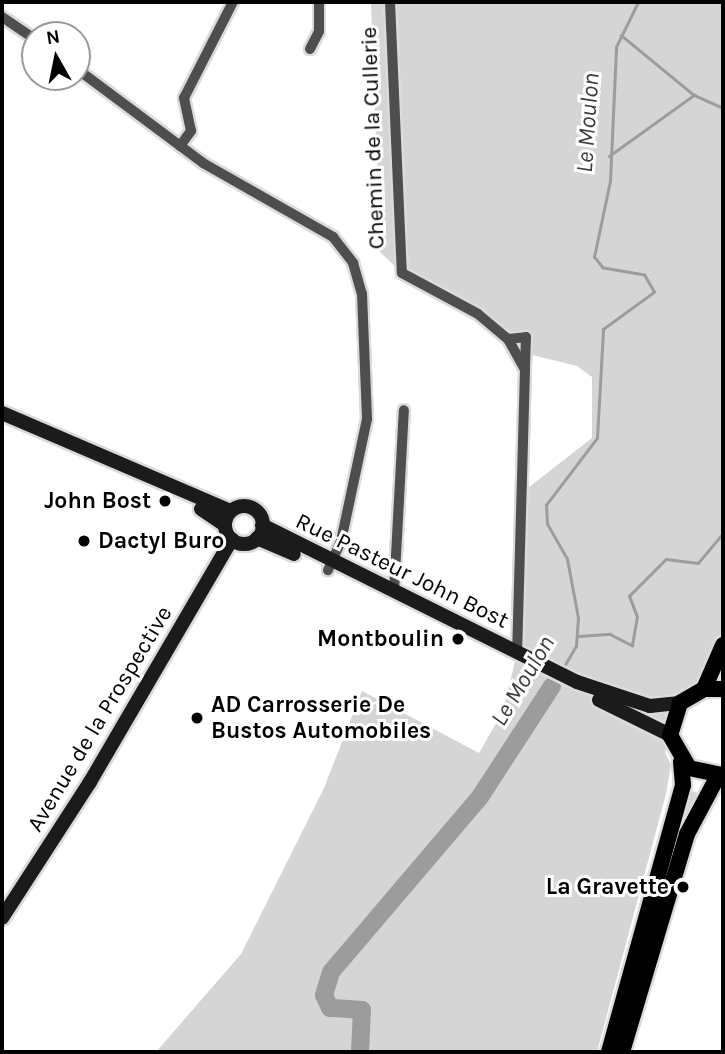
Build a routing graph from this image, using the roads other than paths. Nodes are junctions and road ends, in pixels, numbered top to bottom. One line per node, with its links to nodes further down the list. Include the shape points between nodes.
1 (233, 2): 8 (street, via 184,98 191,131)
2 (319, 2): 6 (street, via 319,31)
3 (390, 2): 9 (street, Chemin de la Cullerie, via 402,273 478,314)
4 (2, 17): 5 (street)
5 (21, 30)
6 (310, 49)
7 (91, 79): 8 (street)
8 (180, 146): 16 (street, via 333,237 359,276 367,419)
9 (508, 340): 10 (street); 10 (street, via 526,337)
10 (525, 370): 19 (street)
11 (404, 410): 17 (street)
12 (2, 413): 13 (main road)
13 (228, 518): 14 (main road, Rue Pasteur John Bost, via 254,509); 15 (main road)
14 (260, 531): 15 (main road); 16 (main road, Rue Pasteur John Bost)
15 (232, 540): 28 (main road, Avenue de la Prospective, via 90,782)
16 (330, 567): 17 (main road, Rue Pasteur John Bost); 20 (main road, Rue Pasteur John Bost)
17 (394, 592): 19 (main road, Rue Pasteur John Bost)
18 (723, 645): 22 (main road)
19 (517, 653): 20 (main road, Rue Pasteur John Bost)
20 (545, 671): 21 (main road, Rue Pasteur John Bost)
21 (576, 685): 24 (main road, Rue Pasteur John Bost, via 650,706); 25 (main road, Rue Pasteur John Bost)
22 (704, 689): 23 (main road); 24 (main road)
23 (723, 689)
24 (680, 703): 25 (main road)
25 (670, 735): 26 (main road)
26 (681, 762): 27 (main road); 29 (main road, via 682,785)
27 (721, 775): 30 (main road, via 687,834)
28 (2, 918)
29 (609, 1052)
30 (622, 1052)

